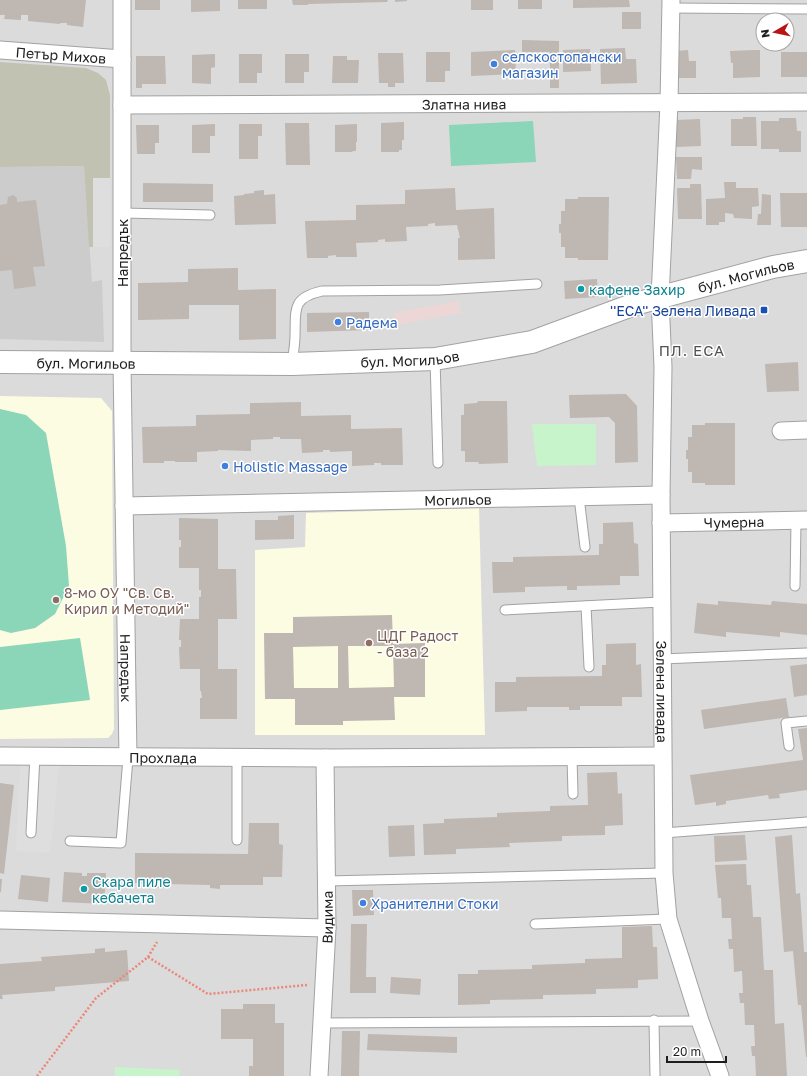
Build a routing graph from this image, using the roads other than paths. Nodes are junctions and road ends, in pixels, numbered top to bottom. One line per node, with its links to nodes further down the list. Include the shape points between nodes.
1 (122, 0): 5 (street, Напредък)
2 (671, 4): 3 (lane); 7 (street, Зелена ливада)
3 (807, 9)
4 (0, 50): 5 (street, Петър Михов)
5 (122, 59): 8 (street, Напредък)
6 (807, 102): 7 (street, Златна нива)
7 (669, 104): 8 (street, Златна нива); 13 (street, Зелена ливада)
8 (122, 105): 9 (street, Напредък)
9 (122, 213): 10 (lane); 16 (street, Напредък)
10 (210, 215)
11 (807, 261): 13 (street, бул. Могильов, via 773,266)
12 (537, 284): 17 (lane, via 440,290 322,291 308,294 299,302 295,314)
13 (660, 298): 14 (street, бул. Могильов, via 635,304 532,342); 21 (street, Зелена ливада, via 663,368)
14 (436, 359): 17 (street, бул. Могильов); 20 (lane)
15 (0, 362): 16 (street, бул. Могильов)
16 (122, 363): 17 (street, бул. Могильов); 23 (street, Напредък)
17 (292, 364)
18 (807, 430): 19 (street)
19 (781, 431)
20 (438, 463)
21 (661, 495): 22 (street, Могильов); 25 (street, Зелена ливада)
22 (579, 497): 23 (street, Могильов); 26 (lane)
23 (124, 506): 40 (street, Напредък)
24 (802, 521): 25 (street, Чумерна); 27 (lane)
25 (661, 523): 28 (street, Зелена ливада)
26 (585, 547)
27 (796, 586)
28 (662, 602): 29 (lane); 32 (street, Зелена ливада)
29 (586, 606): 30 (lane); 33 (lane)
30 (505, 610)
31 (807, 653): 32 (lane)
32 (662, 659): 38 (street, Зелена ливада)
33 (589, 667)
34 (807, 722): 35 (lane, via 786,724)
35 (788, 746)
36 (0, 756): 37 (street, Прохлада)
37 (35, 756): 40 (street, Прохлада); 45 (lane)
38 (662, 756): 39 (street, Прохлада); 46 (street, Зелена ливада)
39 (572, 757): 42 (street, Прохлада); 43 (lane)
40 (128, 758): 41 (street, Прохлада); 48 (lane, via 121,843)
41 (237, 758): 42 (street, Прохлада); 47 (lane)
42 (325, 758): 50 (street, Видима)
43 (573, 794)
44 (807, 822): 46 (lane)
45 (31, 833)
46 (664, 833): 49 (street, Зелена ливада)
47 (237, 840)
48 (70, 841)
49 (664, 873): 50 (lane); 51 (street, Зелена ливада)
50 (327, 881): 54 (street, Видима)
51 (668, 919): 53 (lane); 56 (street, Зелена ливада)
52 (0, 920): 54 (street)
53 (536, 924)
54 (327, 928): 57 (street, Видима)
55 (654, 1020): 56 (lane); 57 (lane); 59 (lane)
56 (700, 1021): 60 (street, Зелена ливада)
57 (322, 1023): 58 (street, Видима)
58 (319, 1076)
59 (655, 1076)
60 (720, 1076)

